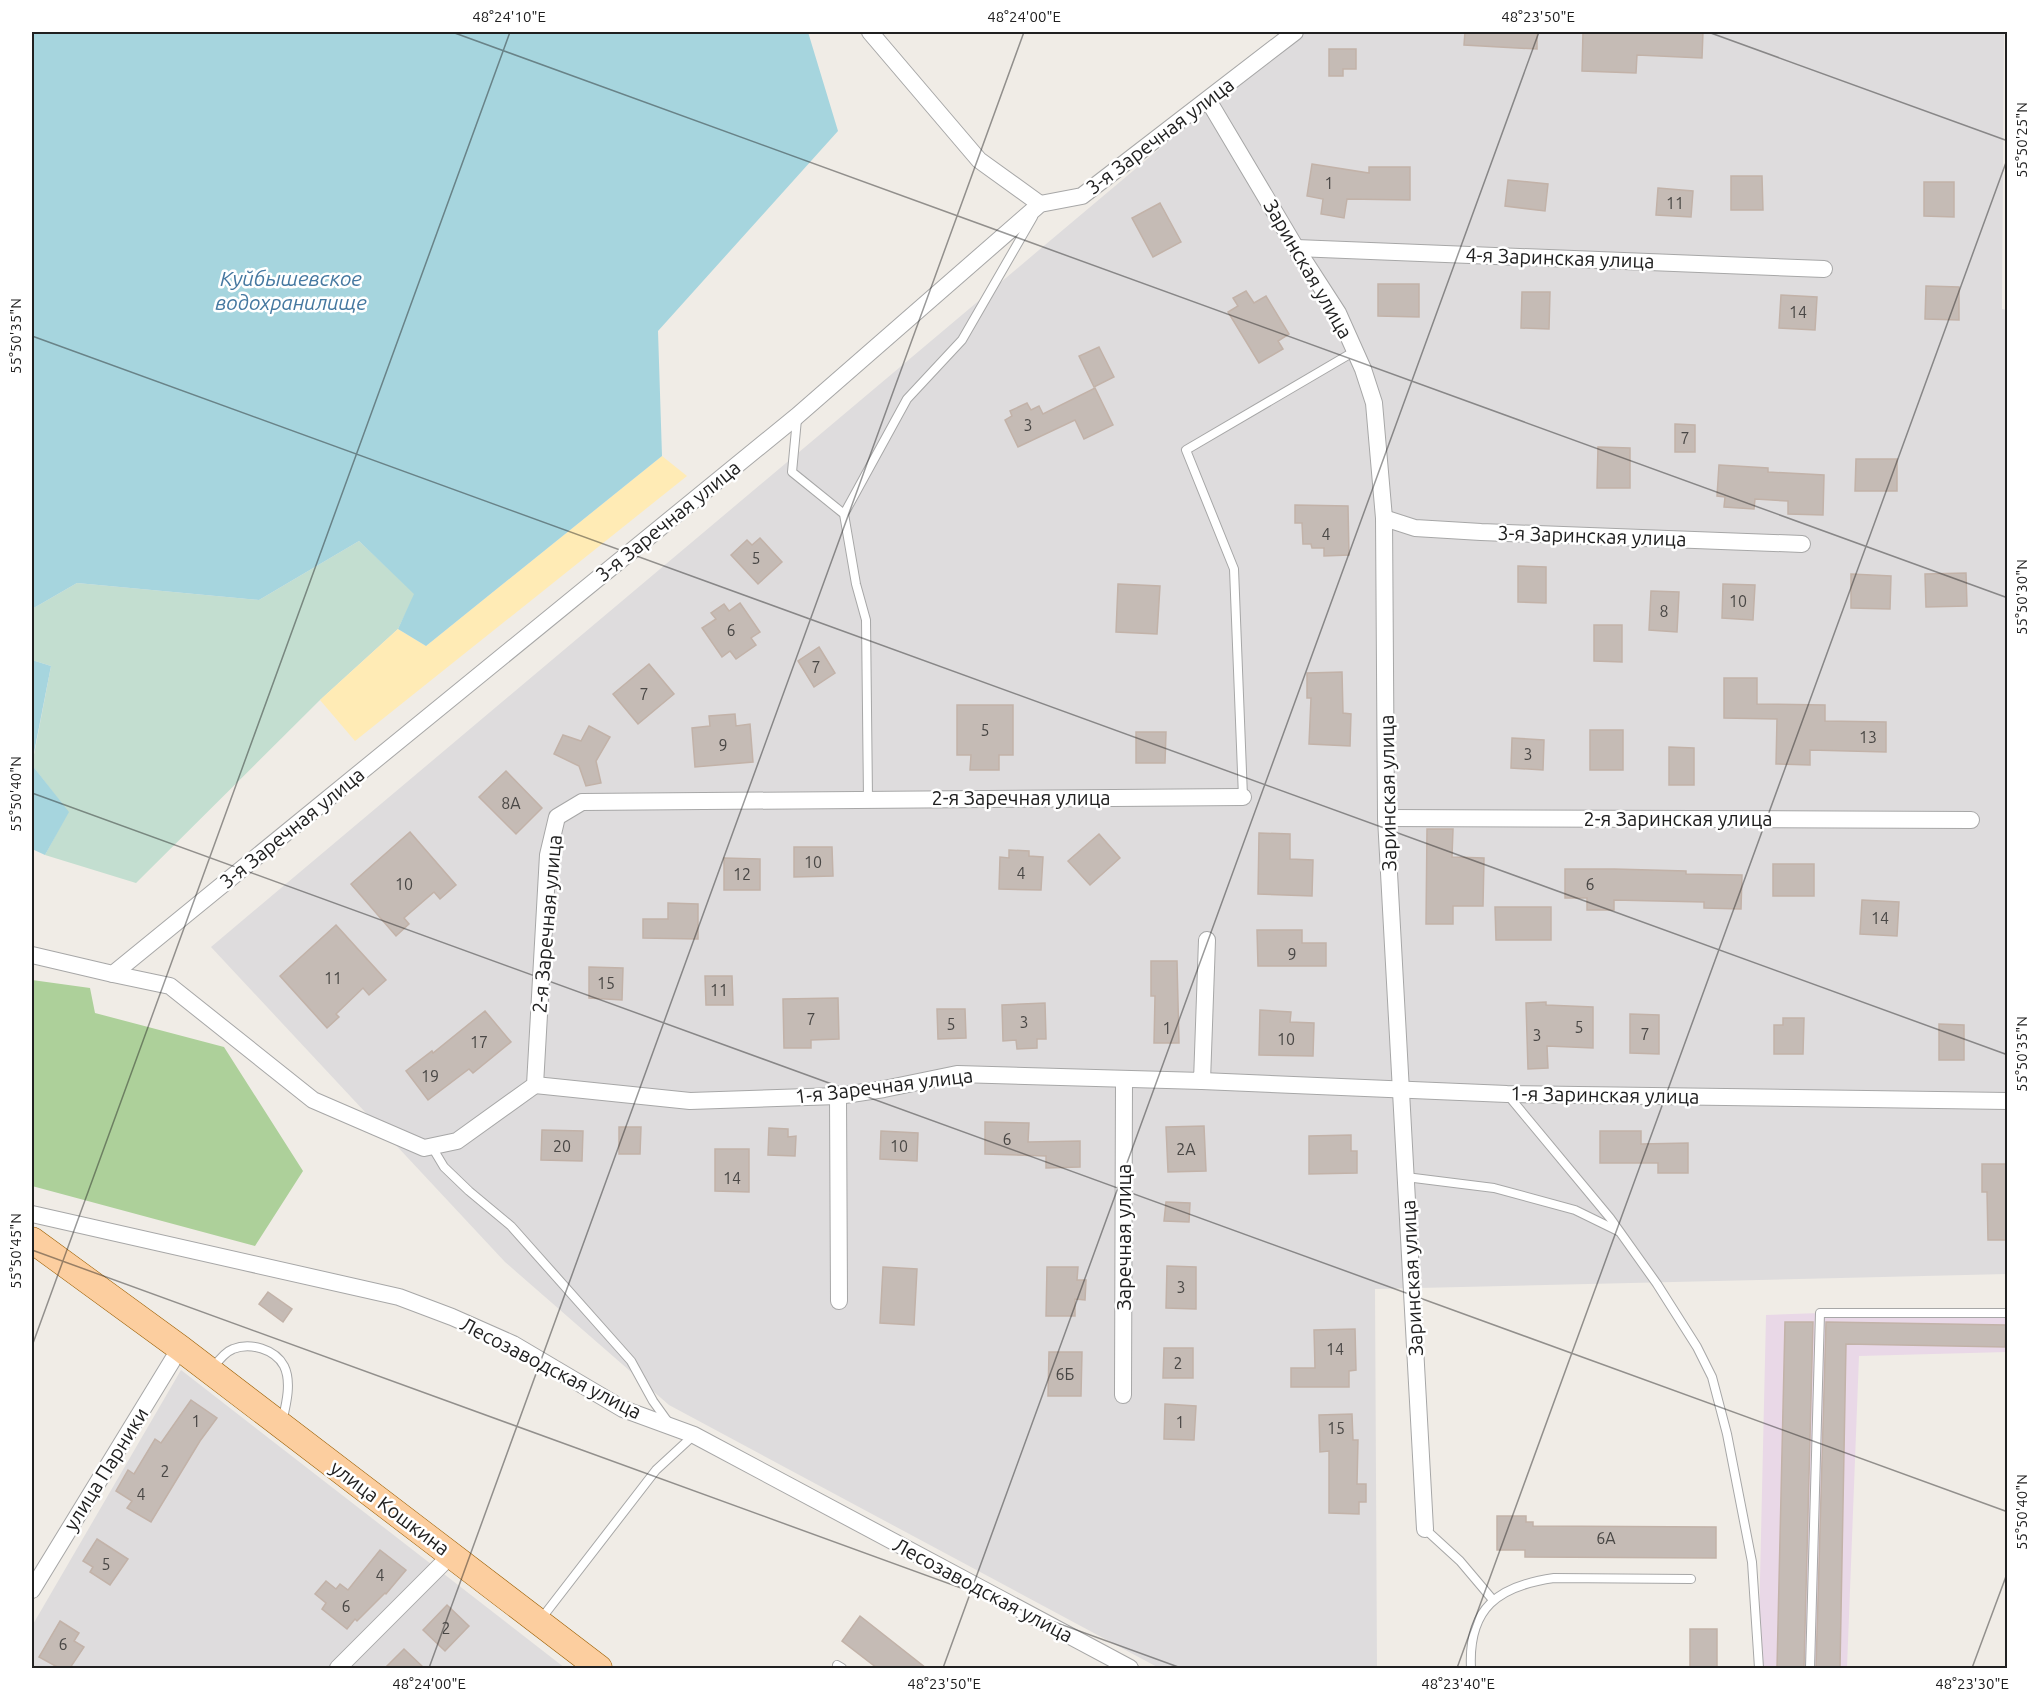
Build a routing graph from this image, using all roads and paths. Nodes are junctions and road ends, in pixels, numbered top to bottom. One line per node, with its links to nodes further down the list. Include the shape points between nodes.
1 (870, 32): 4 (street, via 979,160)
2 (1295, 32): 3 (street, 3-я Заречная улица)
3 (1208, 100): 4 (street, 3-я Заречная улица, via 1083,196); 5 (street, Заринская улица)
4 (1040, 204): 8 (street, 3-я Заречная улица); 9 (lane, via 963,340 906,399)
5 (1296, 248): 6 (street, 4-я Заринская улица); 7 (street, Заринская улица, via 1338,313)
6 (1824, 269)
7 (1355, 351): 10 (street, Заринская улица, via 1374,403); 12 (lane, via 1186,450 1234,569)
8 (797, 416): 9 (lane, via 792,472); 18 (street, 3-я Заречная улица)
9 (844, 514): 13 (lane, via 866,620)
10 (1384, 518): 11 (street, 3-я Заринская улица, via 1415,528); 14 (street, Заринская улица)
11 (1802, 544)
12 (1243, 797): 13 (street, 2-я Заречная улица)
13 (868, 799): 21 (street, 2-я Заречная улица, via 582,802 557,818 548,855)
14 (1386, 818): 15 (street, 2-я Заринская улица); 22 (street, Заринская улица)
15 (1971, 820)
16 (1207, 940): 20 (street)
17 (32, 955): 18 (street)
18 (113, 974): 26 (street, via 170,986 313,1100 424,1148)
19 (1124, 1079): 20 (street, 1-я Заречная улица); 24 (street, 1-я Заречная улица, via 957,1074); 35 (street, Заречная улица)
20 (1202, 1081): 22 (street, 1-я Заринская улица)
21 (535, 1084): 24 (street, 1-я Заречная улица, via 690,1101); 26 (street, via 457,1141)
22 (1401, 1089): 23 (street, 1-я Заринская улица); 27 (street, Заринская улица)
23 (1507, 1094): 25 (street, 1-я Заринская улица); 29 (lane)
24 (838, 1096): 31 (street)
25 (2007, 1101)
26 (432, 1146): 37 (lane, via 444,1167 511,1227 631,1361)
27 (1406, 1177): 29 (lane, via 1494,1188 1575,1210); 39 (street, Заринская улица)
28 (32, 1214): 37 (street, Лесозаводская улица, via 399,1298 513,1344 623,1409)
29 (1621, 1233): 49 (lane, via 1697,1347 1712,1377 1752,1562)
30 (32, 1240): 33 (main road, улица Кошкина)
31 (839, 1301)
32 (2007, 1313): 50 (lane, via 1820,1313)
33 (180, 1348): 34 (main road, улица Кошкина); 42 (street, улица Парники)
34 (210, 1371): 36 (main road, улица Кошкина); 36 (lane, via 232,1349 251,1346 271,1352 284,1365 288,1385)
35 (1124, 1395)
36 (281, 1425): 40 (main road, улица Кошкина)
37 (670, 1425): 38 (street, Лесозаводская улица)
38 (694, 1435): 44 (lane, via 656,1470); 47 (street, Лесозаводская улица)
39 (1425, 1529): 43 (lane, via 1460,1561)
40 (451, 1555): 44 (main road, улица Кошкина); 45 (street)
41 (1691, 1579): 43 (lane, via 1554,1578 1535,1581)
42 (32, 1590)
43 (1493, 1600): 48 (lane, via 1481,1612 1474,1629)
44 (538, 1622): 46 (main road, улица Кошкина)
45 (338, 1668)
46 (599, 1668)
47 (1130, 1668)
48 (1470, 1668)
49 (1759, 1668)
50 (1810, 1668)

